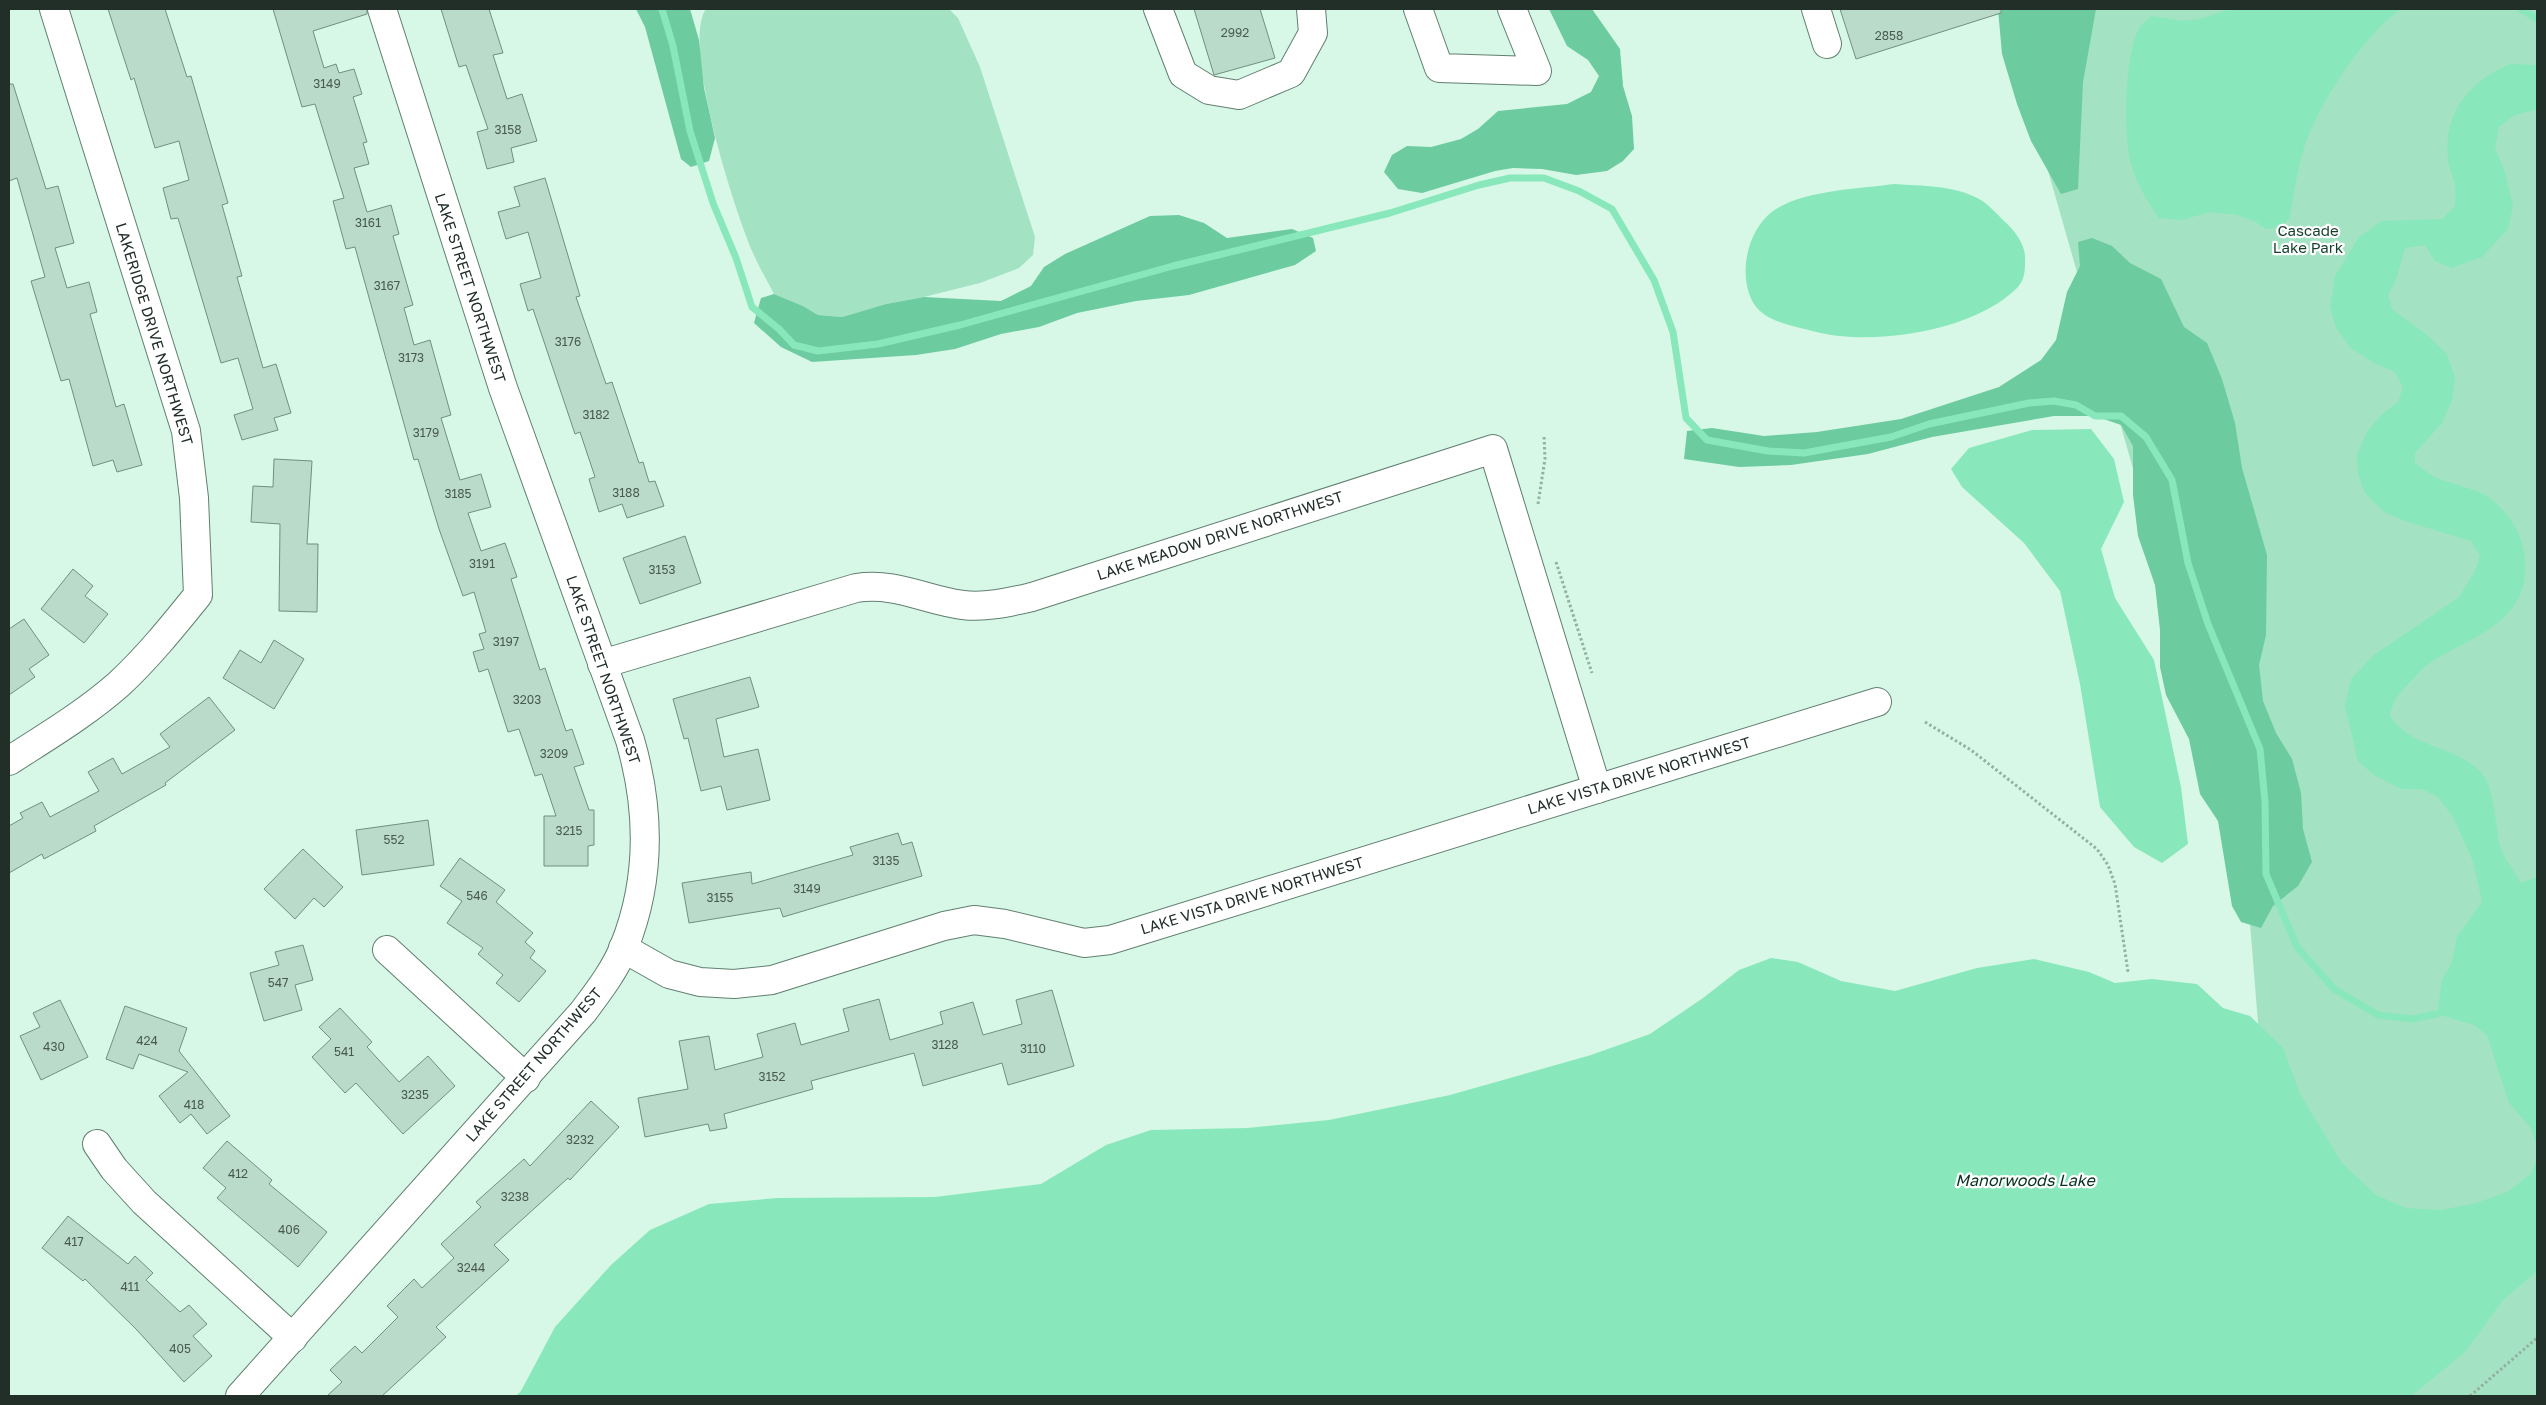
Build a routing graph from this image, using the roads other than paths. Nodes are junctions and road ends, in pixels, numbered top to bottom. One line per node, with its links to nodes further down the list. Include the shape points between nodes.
1 (54, 9): 11 (street, LAKERIDGE DRIVE NORTHWEST, via 186,431 194,498 198,595 120,683)
2 (382, 9): 9 (street, LAKE STREET NORTHWEST, via 503,388)
3 (1158, 9): 4 (street, via 1183,74 1209,90 1239,95 1291,73 1313,33)
4 (1311, 9)
5 (1418, 9): 6 (street, via 1439,68 1537,71)
6 (1512, 9)
7 (1816, 9): 8 (street)
8 (1826, 44)
9 (602, 664): 12 (street, LAKE MEADOW DRIVE NORTHWEST, via 856,588 895,587 963,605 1032,597 1493,449); 13 (street, LAKE STREET NORTHWEST, via 630,740 640,774 644,806 646,838 642,878)
10 (1877, 702): 12 (street, LAKE VISTA DRIVE NORTHWEST)
11 (9, 761)
12 (1597, 789): 13 (street, LAKE VISTA DRIVE NORTHWEST, via 1110,940 1084,943 974,920 944,926 772,980 734,984 700,982 669,974)
13 (624, 948): 15 (street, LAKE STREET NORTHWEST, via 583,1012)
14 (387, 950): 15 (street)
15 (526, 1078): 17 (street, LAKE STREET NORTHWEST)
16 (97, 1144): 17 (street, via 114,1169 144,1202)
17 (293, 1338): 18 (street, LAKE STREET NORTHWEST)
18 (240, 1396)

